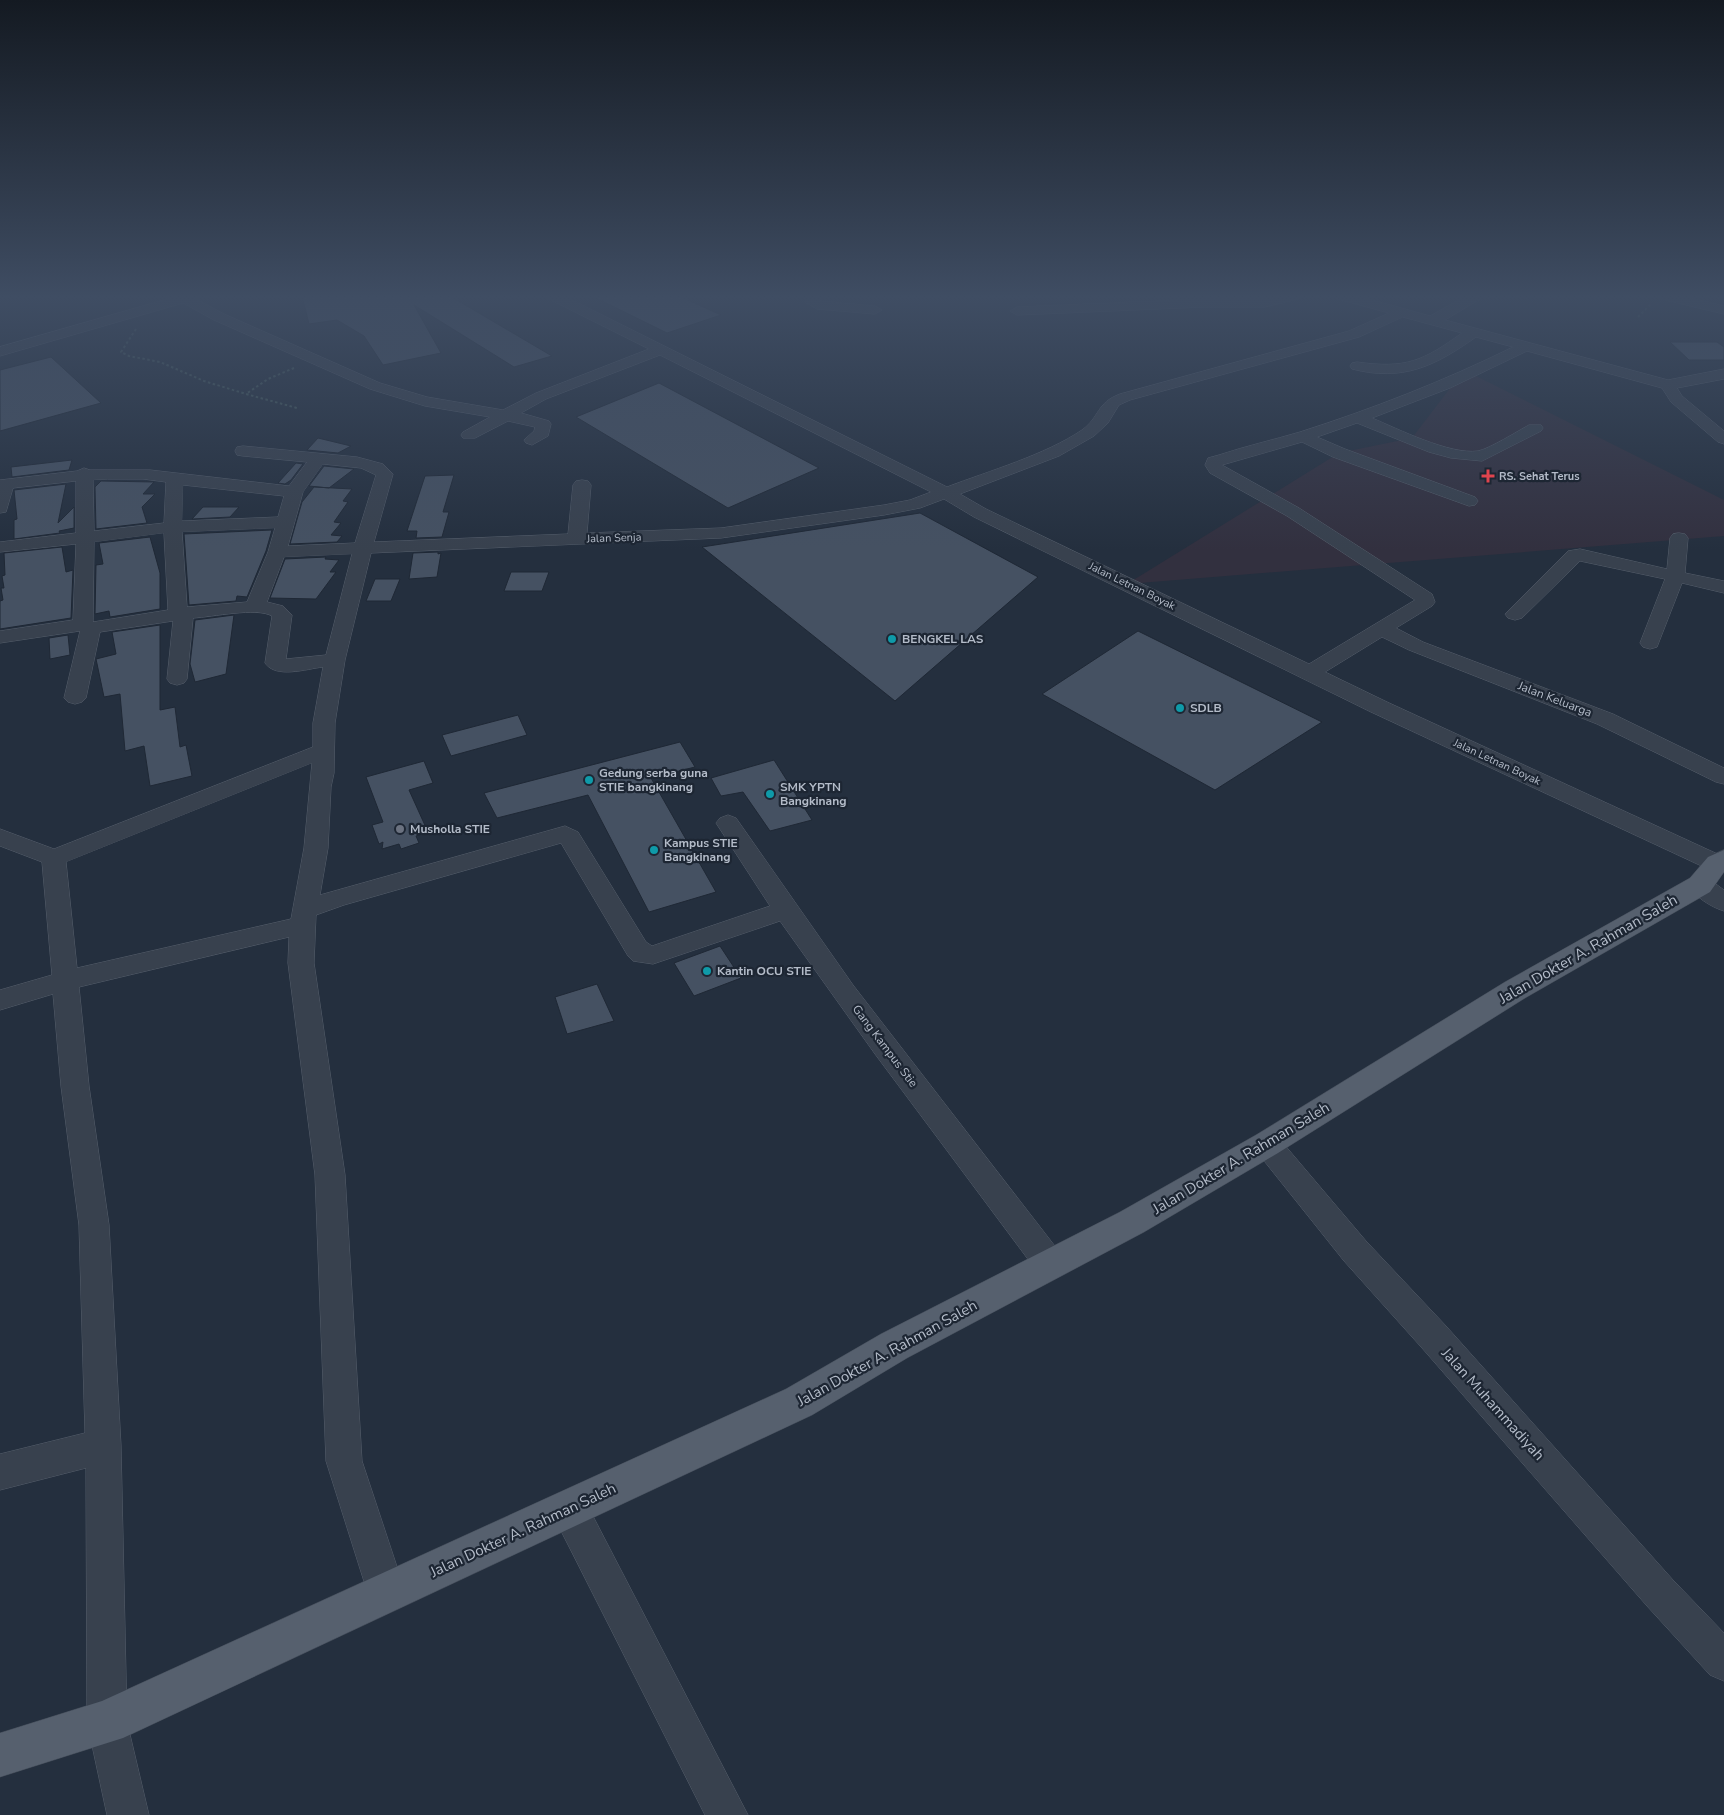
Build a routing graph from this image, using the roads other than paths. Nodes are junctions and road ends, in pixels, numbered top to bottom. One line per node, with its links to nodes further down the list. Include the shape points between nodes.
1 (363, 381): 9 (street, via 405,396)
2 (581, 381): 9 (street)
3 (721, 381): 23 (street, Jalan Letnan Boyak)
4 (1188, 381): 23 (street, Jalan Senja, via 1112,402 1096,427 1070,443)
5 (1454, 381): 10 (street)
6 (1652, 381): 8 (street)
7 (1690, 381): 8 (street)
8 (1668, 385): 14 (street, via 1676,399)
9 (504, 415): 12 (street); 15 (street, via 543,424 542,433)
10 (1355, 417): 11 (street, via 1425,444 1473,456 1482,456); 13 (street)
11 (1535, 428)
12 (469, 435)
13 (1303, 436): 24 (street, via 1339,453); 42 (street, via 1226,457 1214,465 1425,598 1425,602)
14 (1724, 439)
15 (532, 440)
16 (243, 451): 17 (street)
17 (318, 460): 22 (street); 33 (street, via 357,462 373,466 385,474)
18 (84, 474): 19 (street, via 148,474); 20 (street); 28 (street)
19 (175, 479): 22 (street); 27 (street)
20 (2, 485): 25 (street)
21 (582, 485): 31 (street)
22 (294, 492): 26 (street)
23 (946, 493): 29 (street, Jalan Senja, via 884,510 756,529); 46 (street, Jalan Letnan Boyak, via 988,517)
24 (1469, 501)
25 (0, 508)
26 (286, 522): 27 (street); 34 (street)
27 (172, 527): 28 (street); 39 (street)
28 (85, 537): 32 (street); 41 (street)
29 (603, 538): 31 (street, Jalan Senja); 35 (street)
30 (1679, 538): 36 (street)
31 (577, 539): 33 (street, Jalan Senja)
32 (0, 546)
33 (364, 549): 34 (street, Jalan Senja); 45 (street)
34 (277, 552): 38 (street)
35 (599, 558)
36 (1675, 577): 37 (street); 40 (street, via 1588,556 1575,556); 44 (street)
37 (1724, 588)
38 (255, 607): 39 (street); 45 (street, via 269,608 282,615 275,662 279,666)
39 (181, 614): 41 (street); 47 (street)
40 (1515, 614)
41 (87, 626): 43 (street); 48 (street)
42 (1382, 629): 46 (street); 50 (street, Jalan Keluarga, via 1416,646 1605,718)
43 (0, 636)
44 (1650, 643)
45 (335, 660): 49 (street)
46 (1310, 672): 54 (street, Jalan Letnan Boyak)
47 (177, 679)
48 (75, 698)
49 (322, 751): 53 (street); 56 (street, via 316,848)
50 (1724, 776)
51 (728, 823): 55 (street, Gang Kampus Stie)
52 (0, 837): 53 (street)
53 (54, 858): 57 (street)
54 (1716, 877): 59 (main road, Jalan Dokter A. Rahman Saleh, via 1515,990)
55 (784, 910): 56 (street, via 653,955 642,954 565,834 335,899); 60 (street, Gang Kampus Stie)
56 (303, 918): 57 (street); 64 (street, via 301,964 330,1175 344,1461)
57 (66, 980): 58 (street); 61 (street, via 75,1086 94,1225)
58 (0, 1000)
59 (1267, 1144): 60 (main road, Jalan Dokter A. Rahman Saleh, via 1132,1222); 65 (street, Jalan Muhammadiyah, via 1355,1251)
60 (1050, 1264): 63 (main road, Jalan Dokter A. Rahman Saleh, via 894,1346 799,1402)
61 (104, 1446): 62 (street); 66 (street)
62 (0, 1472)
63 (569, 1508): 64 (main road, Jalan Dokter A. Rahman Saleh); 69 (street)
64 (387, 1594): 66 (main road, Jalan Dokter A. Rahman Saleh)
65 (1724, 1660)
66 (107, 1722): 67 (main road, Jalan Dokter A. Rahman Saleh); 68 (street)
67 (0, 1755)
68 (128, 1815)
69 (727, 1815)

